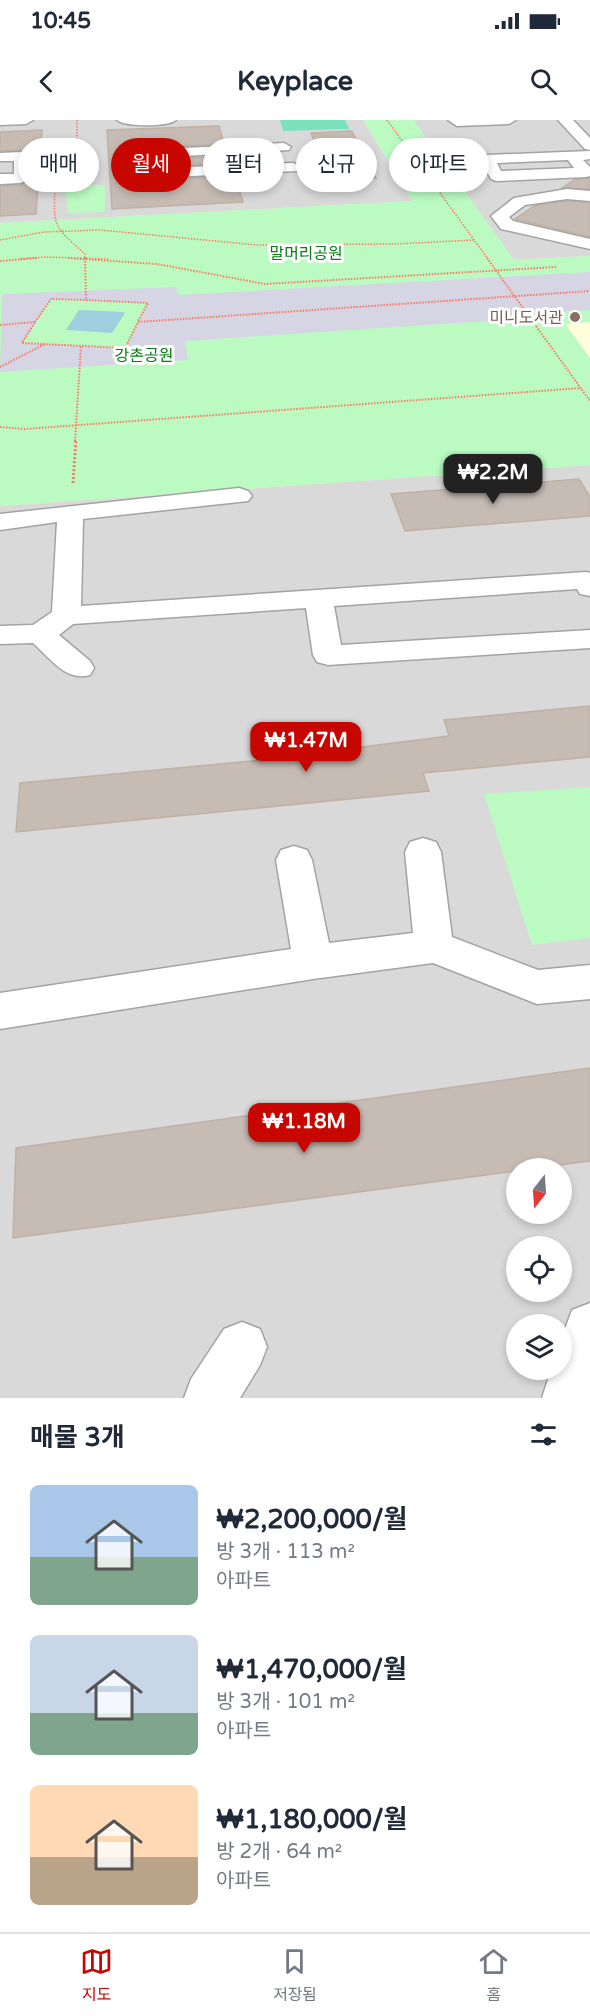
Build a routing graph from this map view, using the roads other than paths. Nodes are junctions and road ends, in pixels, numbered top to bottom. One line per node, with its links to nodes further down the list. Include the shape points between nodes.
1 (26, 120): 7 (lane)
2 (124, 120): 3 (lane)
3 (169, 120)
4 (455, 120): 5 (lane)
5 (509, 120)
6 (565, 120): 10 (lane)
7 (0, 122)
8 (277, 134): 9 (lane)
9 (279, 138)
10 (590, 146)
11 (284, 147): 11 (lane, via 123,154 128,174 295,173)
12 (590, 155): 13 (lane)
13 (572, 156): 13 (lane, via 508,158 487,159 496,176 586,172)
14 (0, 157): 15 (lane, via 22,156 21,178)
15 (0, 179)
16 (590, 195): 17 (lane, via 520,201 500,216 507,225)
17 (590, 244)
18 (239, 496): 19 (lane)
19 (70, 513): 20 (lane); 23 (lane)
20 (0, 522)
21 (590, 588): 22 (lane, via 586,580)
22 (319, 598): 23 (lane); 26 (lane, via 328,656)
23 (66, 616): 24 (lane)
24 (40, 634): 25 (lane); 27 (lane)
25 (0, 635)
26 (590, 639)
27 (79, 668)
28 (423, 852): 30 (lane)
29 (294, 860): 31 (lane)
30 (434, 947): 31 (lane); 32 (lane, via 537,987)
31 (313, 962): 33 (lane)
32 (590, 982)
33 (0, 1011)
34 (590, 1328): 37 (lane)
35 (242, 1347): 36 (lane)
36 (210, 1398)
37 (568, 1398)

